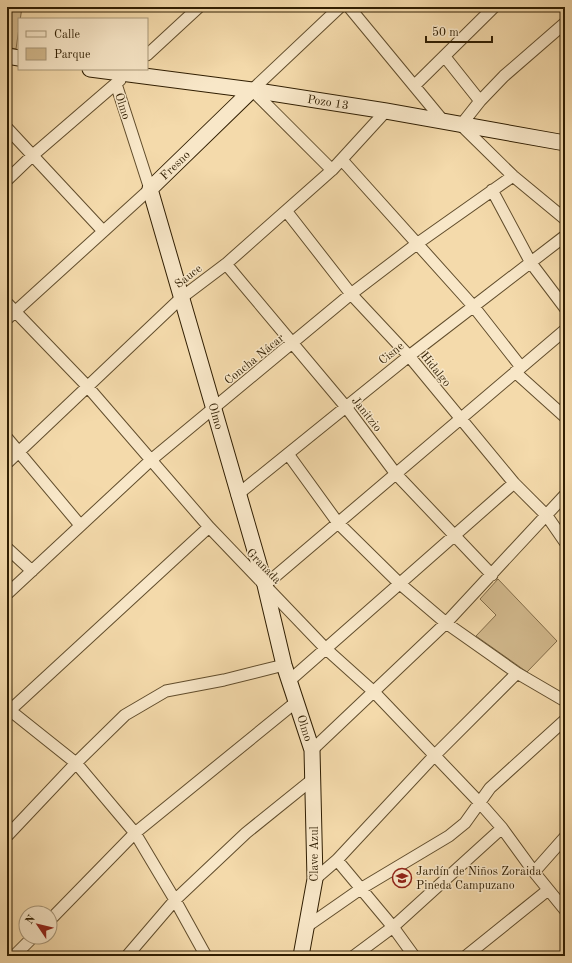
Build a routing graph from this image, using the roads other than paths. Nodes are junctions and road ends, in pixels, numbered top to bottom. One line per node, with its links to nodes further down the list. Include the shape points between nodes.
1 (199, 7): 6 (street)
2 (340, 7): 13 (street, Fresno)
3 (349, 7): 12 (street)
4 (494, 7): 8 (street)
5 (565, 23): 14 (street, via 504,76)
6 (148, 54)
7 (7, 56): 9 (main road)
8 (445, 57): 12 (street); 14 (street)
9 (18, 58)
10 (95, 70): 11 (main road, Pozo 13)
11 (124, 76): 13 (main road, Pozo 13); 20 (street); 25 (street, Olmo)
12 (414, 86): 16 (street)
13 (252, 90): 15 (main road, Pozo 13); 22 (street); 25 (main road, Fresno)
14 (480, 101): 17 (street)
15 (386, 111): 16 (main road, Pozo 13); 21 (street, Sauce)
16 (444, 122): 17 (main road, Pozo 13)
17 (461, 125): 19 (main road, Pozo 13); 23 (street)
18 (7, 128): 20 (street)
19 (565, 143)
20 (33, 155): 24 (street); 29 (street)
21 (342, 160): 22 (street, Sauce); 31 (street)
22 (332, 170): 27 (street, Sauce)
23 (513, 176): 26 (street, Concha Nácar); 28 (street)
24 (7, 180)
25 (150, 189): 29 (street, Fresno); 35 (main road, Olmo)
26 (492, 190): 31 (street, Concha Nácar); 32 (street)
27 (286, 212): 33 (street, Sauce); 34 (street, Hidalgo)
28 (565, 220)
29 (103, 231): 39 (street, Fresno)
30 (565, 236): 32 (street, Cisne)
31 (418, 243): 34 (street, Concha Nácar); 37 (street)
32 (531, 263): 37 (street, Cisne); 38 (street)
33 (226, 264): 35 (street, Sauce); 41 (street, Janitzio)
34 (351, 294): 41 (street, Concha Nácar); 42 (street, Hidalgo)
35 (180, 298): 44 (street, Sauce); 46 (main road, Olmo)
36 (7, 303): 39 (street, Granada)
37 (474, 307): 42 (street, Cisne); 43 (street)
38 (565, 308)
39 (11, 315): 44 (street, Granada)
40 (565, 330): 43 (street)
41 (292, 345): 45 (street, Janitzio); 46 (street, Concha Nácar)
42 (409, 356): 45 (street, Cisne); 48 (street, Hidalgo)
43 (518, 370): 47 (street); 48 (street)
44 (87, 386): 50 (street, Sauce); 52 (street, Granada)
45 (346, 407): 51 (street, Cisne); 54 (street, Janitzio)
46 (214, 409): 52 (street, Concha Nácar); 56 (main road, Olmo)
47 (565, 417)
48 (460, 419): 54 (street); 55 (street, Hidalgo)
49 (7, 438): 50 (street)
50 (19, 451): 53 (street, Sauce); 60 (street)
51 (288, 454): 56 (street, Cisne); 59 (street)
52 (151, 460): 60 (street, Concha Nácar); 61 (street, Granada)
53 (7, 463)
54 (396, 474): 59 (street); 62 (street, Janitzio)
55 (514, 483): 58 (street, Hidalgo); 62 (street)
56 (237, 495): 68 (main road, Olmo)
57 (565, 495): 58 (street)
58 (547, 516): 63 (street, Hidalgo); 66 (street)
59 (338, 523): 67 (street); 68 (street)
60 (80, 525): 65 (street, Concha Nácar)
61 (209, 527): 68 (street, Granada); 78 (street)
62 (454, 535): 66 (street, Janitzio); 67 (street)
63 (565, 542)
64 (7, 548): 65 (street)
65 (32, 571): 69 (street, Concha Nácar)
66 (492, 575): 70 (street)
67 (399, 583): 70 (street); 71 (street)
68 (265, 585): 71 (street, Granada); 72 (main road, Olmo)
69 (7, 594)
70 (446, 623): 73 (street); 75 (street)
71 (325, 648): 74 (street); 75 (street, Granada)
72 (284, 666): 74 (main road, Olmo); 82 (street, via 166,691 125,715)
73 (517, 673): 76 (street); 81 (street)
74 (289, 681): 77 (main road, Olmo)
75 (374, 692): 80 (street); 81 (street, Granada)
76 (565, 701)
77 (296, 702): 80 (main road, Olmo); 86 (street)
78 (8, 710): 82 (street)
79 (565, 720): 84 (street, via 490,788)
80 (312, 750): 83 (main road, Clave Azul)
81 (434, 756): 84 (street, Granada); 89 (street)
82 (76, 763): 86 (street); 87 (street)
83 (313, 779): 91 (main road, Clave Azul); 94 (street, via 246,833)
84 (480, 803): 85 (street, Granada); 92 (street, via 465,823 449,836)
85 (502, 828): 90 (street, Granada); 98 (street)
86 (135, 833): 94 (street); 96 (street)
87 (7, 836)
88 (565, 837): 90 (street)
89 (337, 860): 91 (street); 92 (street)
90 (534, 872): 93 (street, Granada)
91 (315, 879): 97 (main road, Clave Azul)
92 (362, 888): 97 (street); 98 (street)
93 (548, 890): 95 (street, Granada); 106 (street)
94 (175, 900): 101 (street); 102 (street)
95 (565, 910)
96 (58, 912)
97 (306, 927): 103 (main road, Clave Azul)
98 (393, 927): 104 (street); 105 (street)
99 (25, 945): 100 (street)
100 (14, 956)
101 (127, 956)
102 (206, 956)
103 (301, 956)
104 (354, 956)
105 (414, 956)
106 (466, 956)

